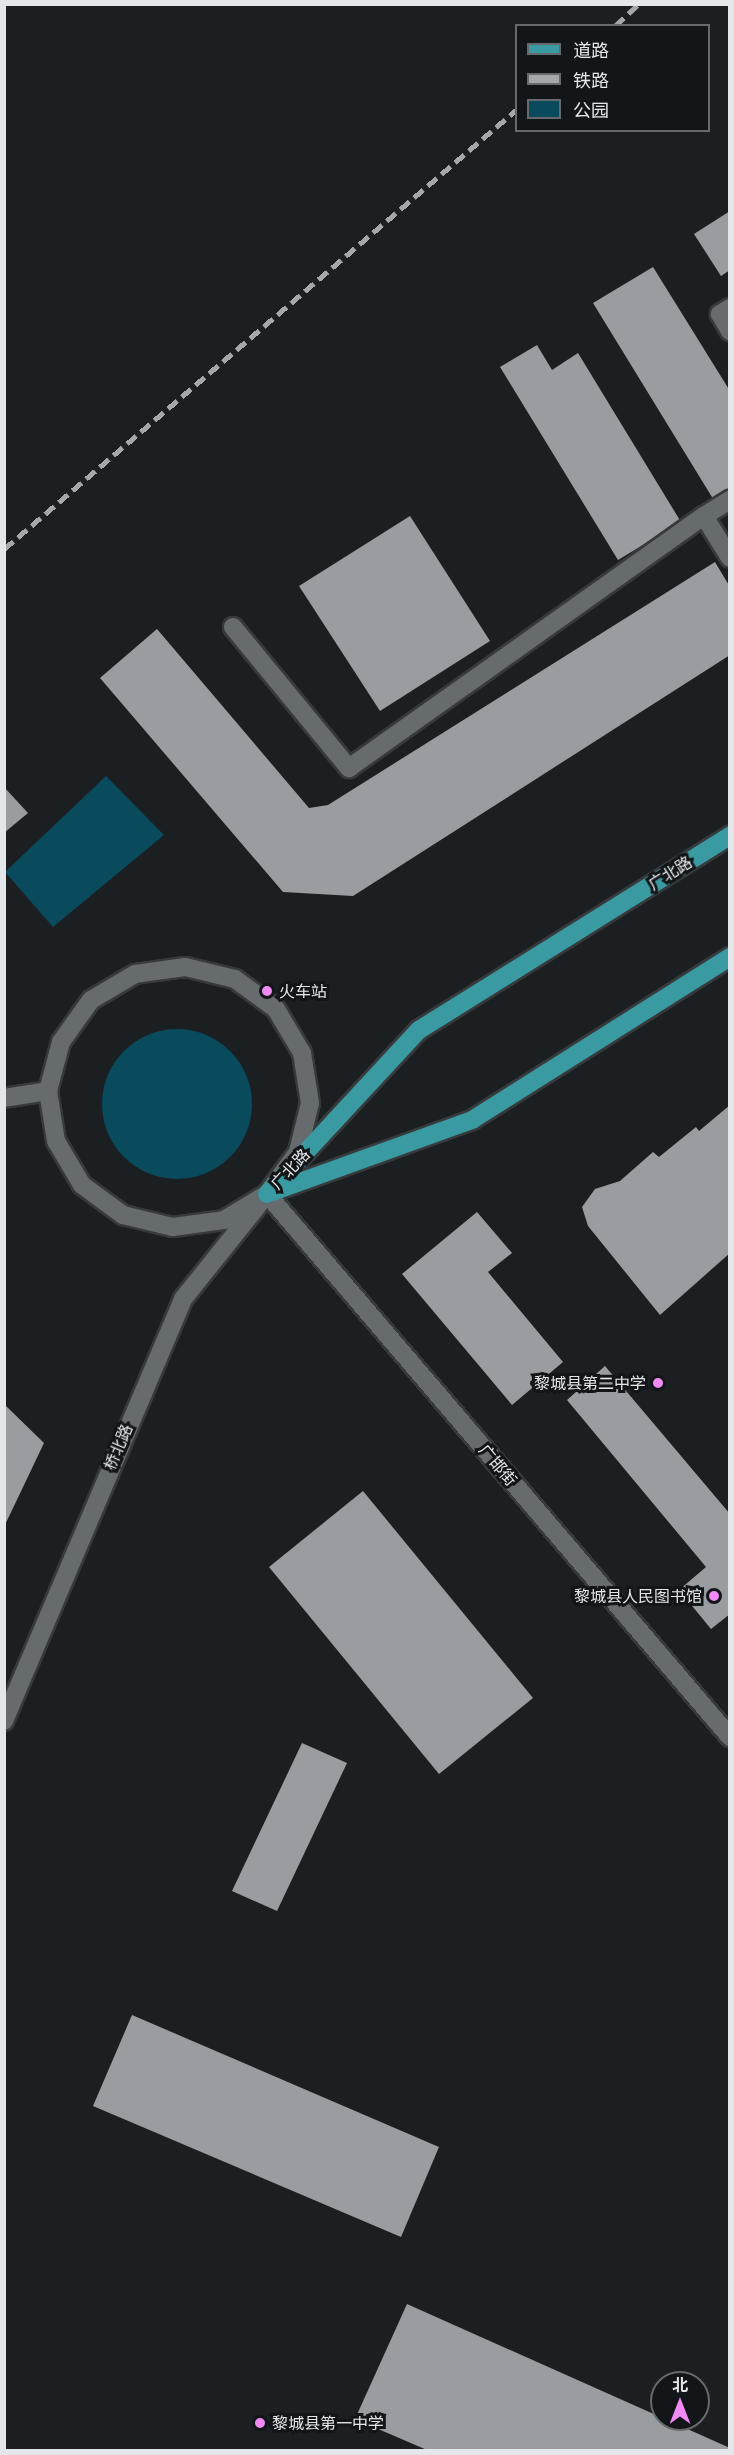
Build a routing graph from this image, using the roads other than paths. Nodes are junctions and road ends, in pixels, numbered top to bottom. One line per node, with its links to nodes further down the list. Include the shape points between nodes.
1 (729, 308): 2 (street, via 720,314)
2 (729, 331)
3 (729, 500): 4 (street)
4 (704, 516): 5 (street); 6 (street, via 349,768)
5 (729, 558)
6 (233, 627)
7 (729, 836): 11 (main road, 广北路, via 419,1030)
8 (729, 957): 11 (main road, 广北路, via 472,1120)
9 (48, 1091): 10 (street); 11 (street, via 56,1141 82,1185 123,1215 173,1227 224,1220); 11 (street, 桥北路, via 61,1041 91,1000 126,979 135,974 185,967 235,979 276,1009 302,1053 310,1103 298,1152)
10 (4, 1098)
11 (267, 1194): 12 (street, 桥北路, via 183,1299); 13 (street, 广邯街)
12 (4, 1721)
13 (729, 1737)

